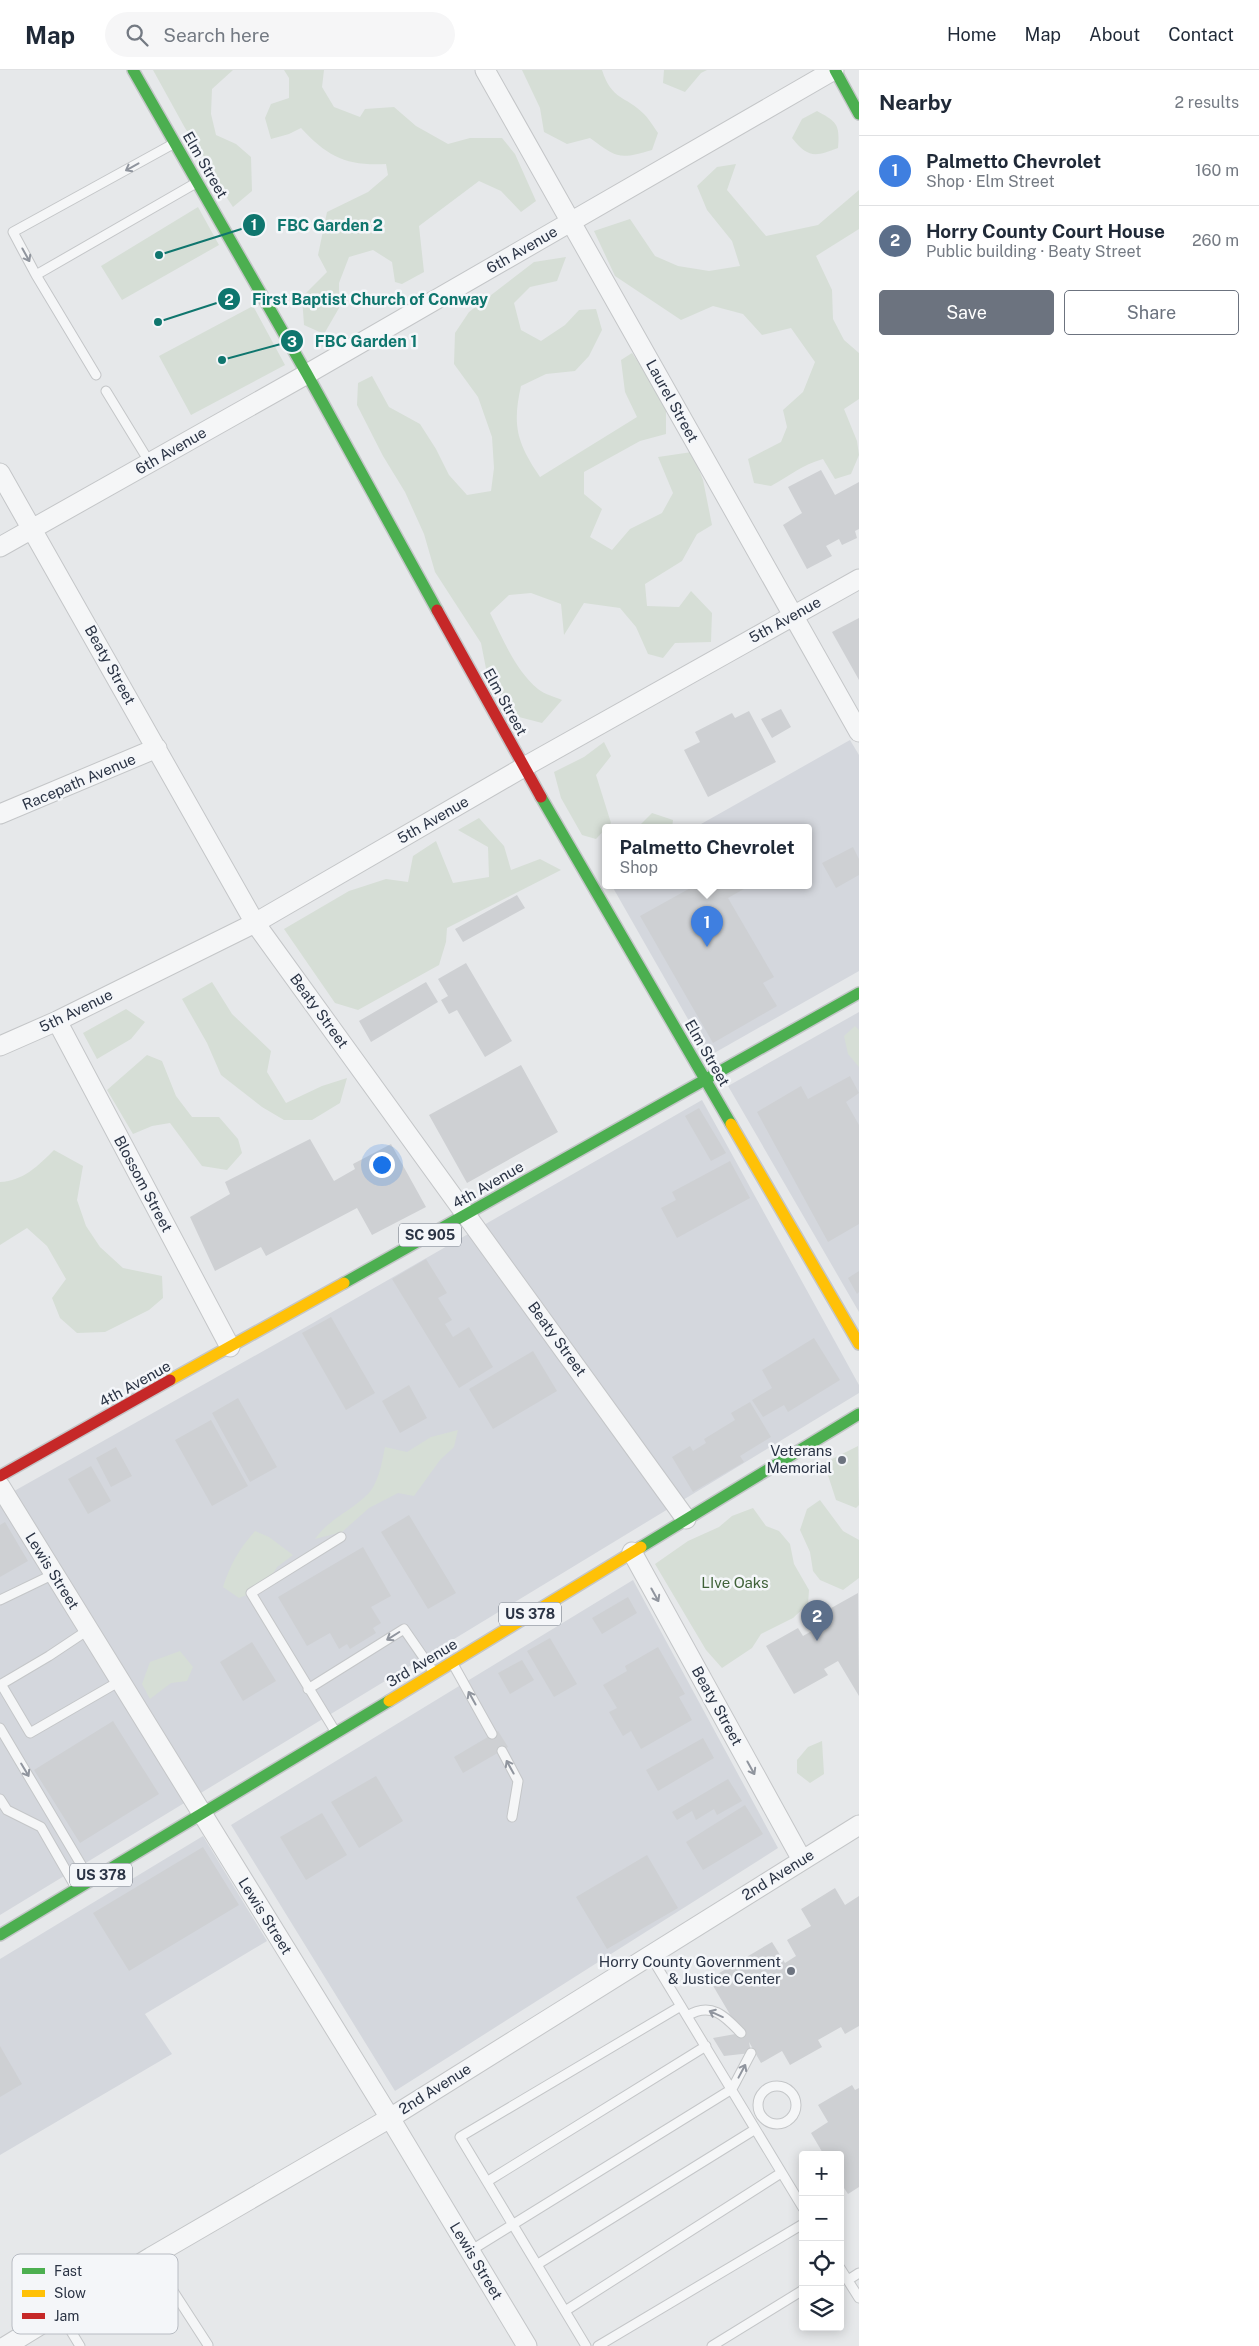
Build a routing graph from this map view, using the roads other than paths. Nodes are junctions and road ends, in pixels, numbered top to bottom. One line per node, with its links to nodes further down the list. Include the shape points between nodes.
1 (133, 70): 5 (main road, Elm Street)
2 (486, 70): 7 (street, Laurel Street)
3 (835, 70): 4 (main road); 7 (street, 6th Avenue)
4 (859, 114)
5 (175, 143): 6 (main road, Elm Street); 8 (lane, one-way to 8, via 13,232)
6 (197, 182): 8 (lane); 9 (main road, Elm Street)
7 (571, 222): 9 (street, 6th Avenue); 17 (street, Laurel Street)
8 (36, 275): 10 (lane)
9 (306, 374): 12 (street, 6th Avenue); 20 (main road, Elm Street)
10 (96, 375)
11 (106, 391): 12 (lane)
12 (150, 463): 14 (street, 6th Avenue)
13 (0, 472): 14 (street, Beaty Street)
14 (33, 530): 15 (street, 6th Avenue); 19 (street, Beaty Street)
15 (0, 547)
16 (859, 579): 17 (street, 5th Avenue)
17 (793, 615): 18 (street, Laurel Street); 20 (street, 5th Avenue)
18 (859, 732)
19 (157, 748): 21 (street, Racepath Avenue); 22 (street, Beaty Street)
20 (524, 767): 22 (street, 5th Avenue); 26 (main road, Elm Street)
21 (0, 814)
22 (255, 923): 24 (street, 5th Avenue); 27 (street, Beaty Street)
23 (859, 993): 26 (main road, 4th Avenue / SC 905)
24 (57, 1021): 25 (street, 5th Avenue); 29 (street, Blossom Street)
25 (0, 1046)
26 (705, 1080): 27 (main road, 4th Avenue / SC 905); 28 (main road, Elm Street)
27 (466, 1215): 29 (main road, 4th Avenue / SC 905); 33 (street, Beaty Street)
28 (859, 1344)
29 (230, 1347): 31 (main road, 4th Avenue / SC 905)
30 (859, 1414): 33 (main road, 3rd Avenue / US 378)
31 (0, 1476)
32 (0, 1486): 36 (street, Lewis Street)
33 (686, 1519): 35 (main road, 3rd Avenue / US 378)
34 (341, 1537): 43 (lane, via 251,1593)
35 (632, 1552): 39 (main road, 3rd Avenue / US 378); 52 (street, Beaty Street, one-way to 52)
36 (54, 1574): 37 (lane); 38 (street, Lewis Street)
37 (0, 1600)
38 (88, 1630): 41 (street, Lewis Street); 42 (lane)
39 (452, 1663): 40 (main road, 3rd Avenue / US 378); 46 (lane, one-way to 39)
40 (434, 1673): 43 (lane, one-way to 43, via 404,1629); 45 (main road, 3rd Avenue / US 378)
41 (120, 1681): 42 (lane, via 30,1733); 49 (street, Lewis Street)
42 (1, 1685)
43 (308, 1688): 45 (lane)
44 (0, 1728): 53 (lane, one-way to 53)
45 (336, 1733): 49 (main road, 3rd Avenue / US 378)
46 (492, 1734)
47 (502, 1751): 50 (lane, one-way to 47, via 518,1781)
48 (0, 1799): 54 (lane, via 7,1810 41,1827)
49 (202, 1815): 53 (main road, 3rd Avenue / US 378); 64 (street, Lewis Street)
50 (512, 1817)
51 (859, 1825): 52 (street, 2nd Avenue)
52 (802, 1860): 56 (street, 2nd Avenue)
53 (91, 1881): 54 (main road, 3rd Avenue / US 378)
54 (77, 1889): 55 (main road, 3rd Avenue / US 378)
55 (0, 1935)
56 (650, 1955): 57 (lane); 64 (street, 2nd Avenue)
57 (681, 2006): 58 (lane); 67 (lane, via 460,2137)
58 (687, 2016): 59 (lane, one-way to 58, via 716,2012 704,2009); 60 (lane)
59 (741, 2033)
60 (706, 2046): 62 (lane); 67 (lane)
61 (751, 2053): 62 (lane, one-way to 61)
62 (732, 2089): 65 (lane); 69 (lane)
63 (761, 2114): 63 (lane, via 771,2123 788,2120 796,2103 791,2092 780,2086 762,2092 758,2103); 65 (lane)
64 (390, 2118): 71 (street, Lewis Street); 72 (street, 2nd Avenue)
65 (751, 2126): 66 (lane); 73 (lane)
66 (781, 2173): 68 (lane); 80 (lane)
67 (488, 2181): 69 (lane)
68 (799, 2202)
69 (514, 2223): 71 (lane); 73 (lane)
70 (799, 2226): 88 (lane)
71 (470, 2251): 86 (street, Lewis Street)
72 (154, 2254)
73 (538, 2264): 80 (lane)
74 (859, 2273): 76 (lane)
75 (844, 2274): 76 (lane)
76 (848, 2280): 79 (lane)
77 (799, 2292): 89 (lane)
78 (178, 2298): 84 (lane)
79 (859, 2298)
80 (565, 2311): 87 (lane)
81 (29, 2334): 83 (street, 2nd Avenue)
82 (73, 2334): 85 (lane)
83 (14, 2344)
84 (208, 2345)
85 (80, 2346)
86 (527, 2346)
87 (586, 2346)
88 (598, 2346)
89 (712, 2346)

